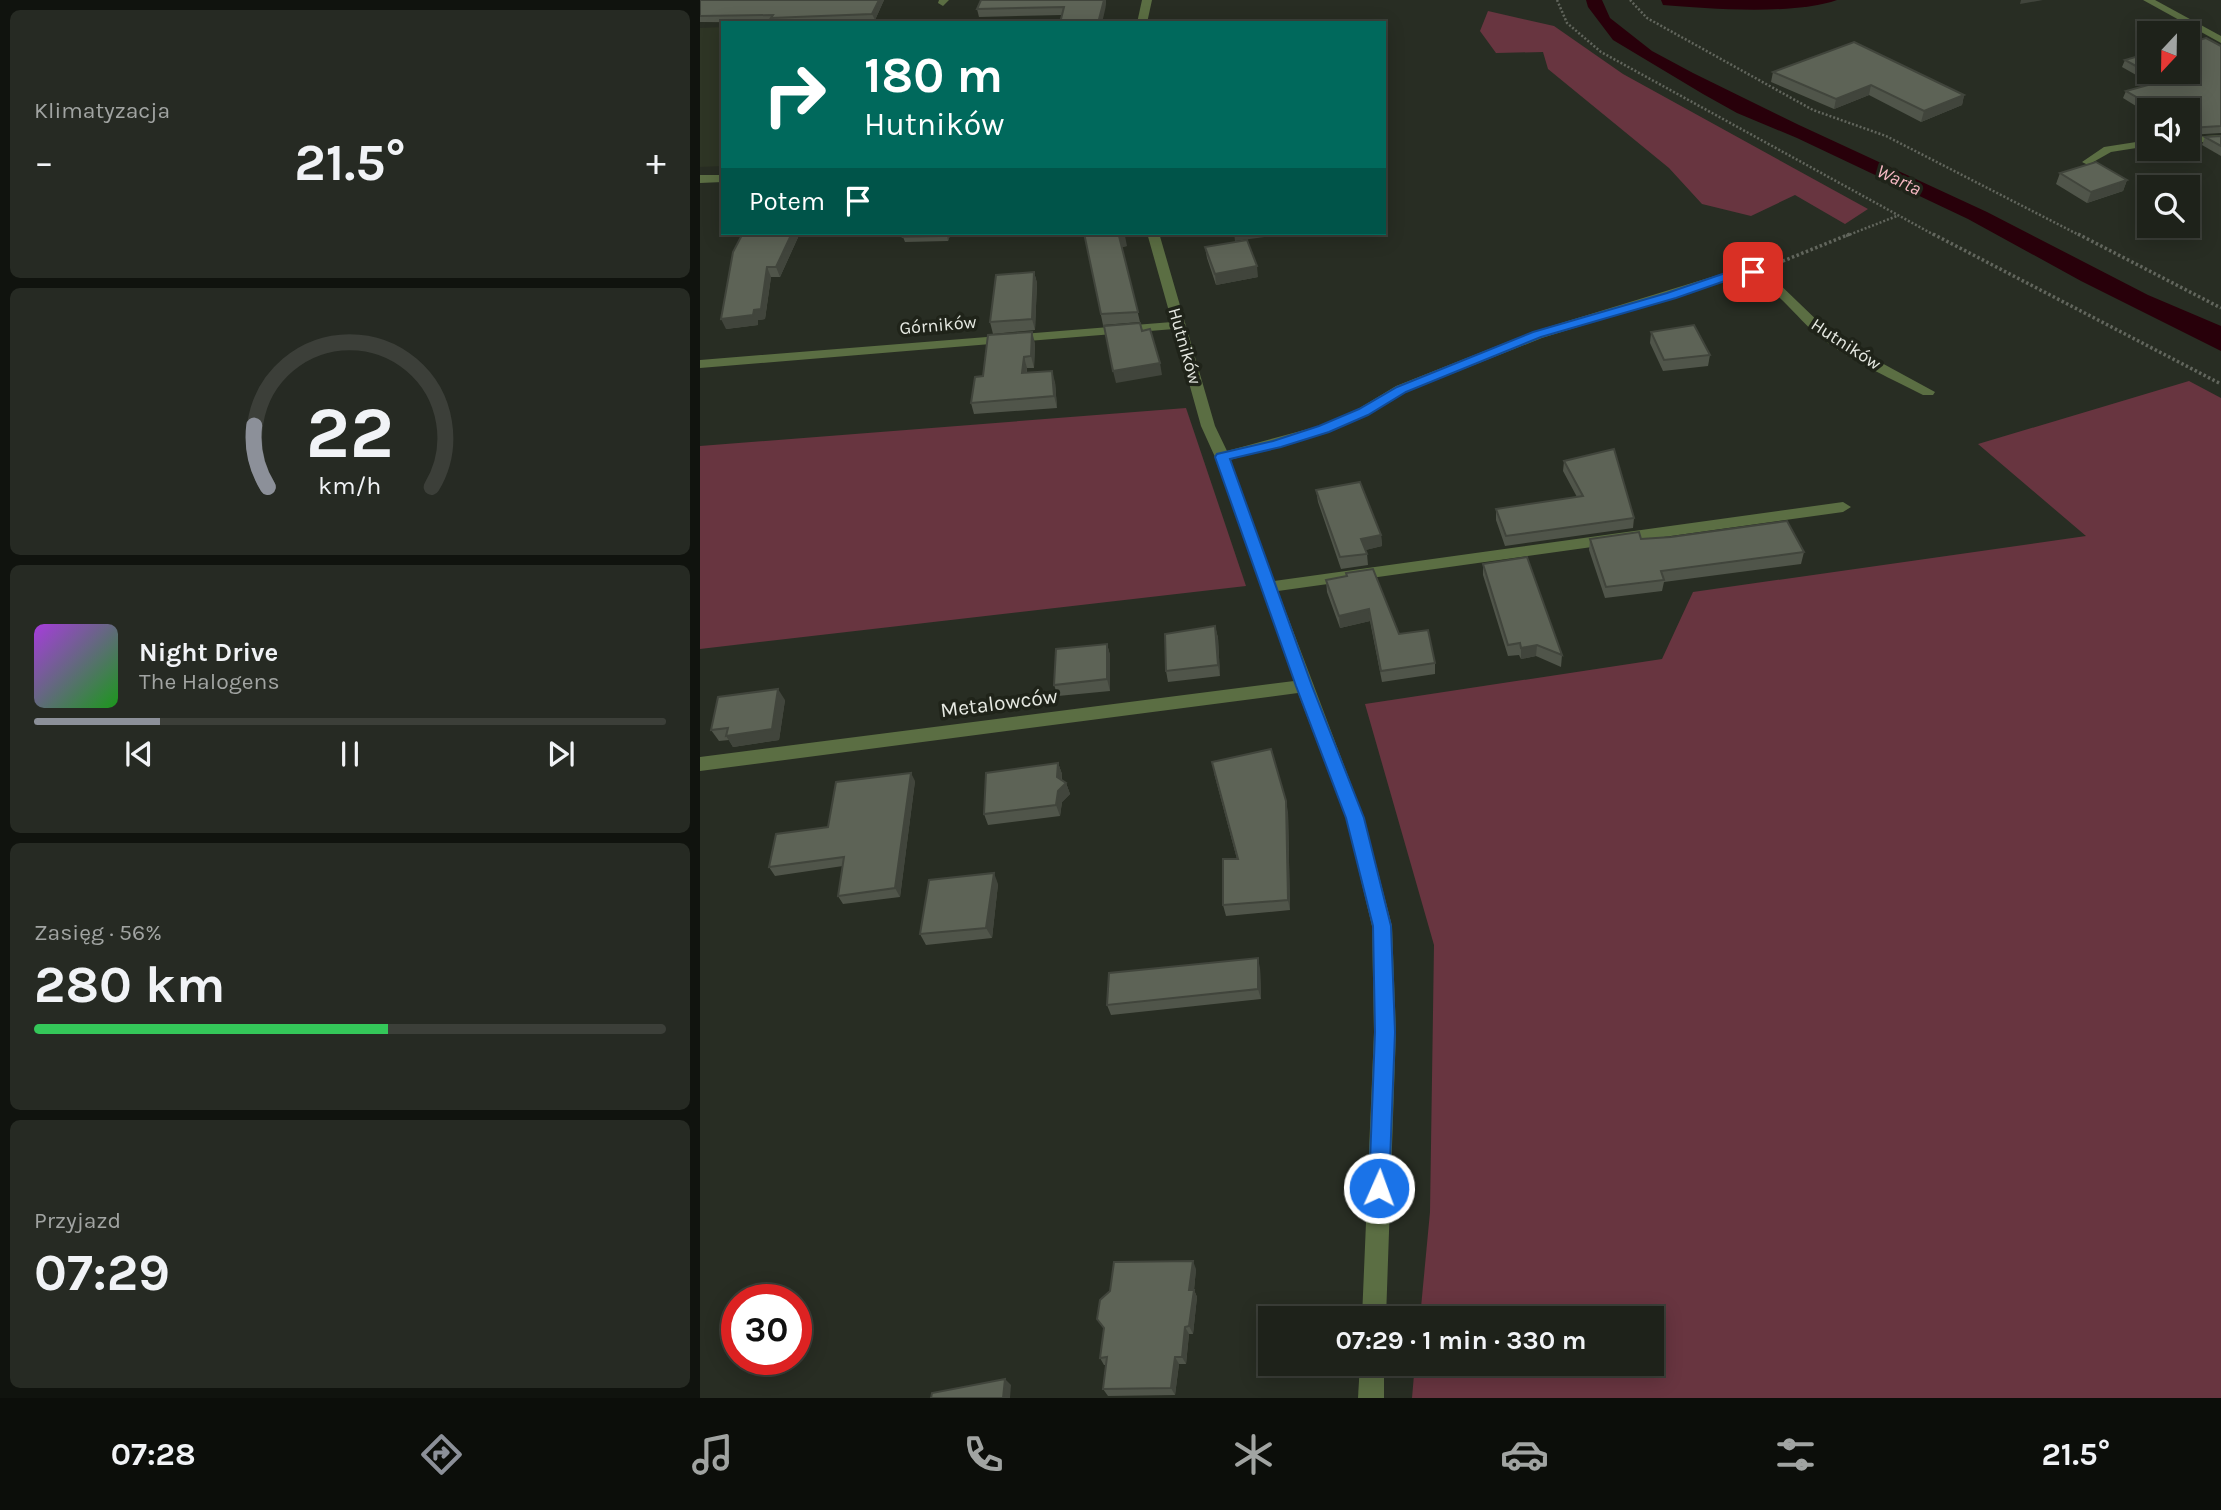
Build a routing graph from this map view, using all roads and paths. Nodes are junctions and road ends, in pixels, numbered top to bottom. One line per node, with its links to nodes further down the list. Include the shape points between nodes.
1 (1147, 0): 5 (street)
2 (1557, 0): 13 (path, via 1558,13 1601,52)
3 (1630, 0): 16 (path, via 1647,18 1813,110 1886,136)
4 (2148, 0): 6 (street)
5 (1142, 21)
6 (2221, 40)
7 (2221, 138): 8 (street)
8 (2200, 139)
9 (2137, 145): 10 (street, via 2108,149)
10 (2088, 162)
11 (721, 178): 12 (street)
12 (700, 179)
13 (1898, 216): 15 (path); 19 (path)
14 (1154, 235): 17 (street, Hutników)
15 (1753, 272): 20 (street, Hutników, via 1820,331); 21 (street, via 1537,335 1401,389 1324,429)
16 (2221, 308)
17 (1178, 325): 18 (street, Górników); 21 (street, Hutników)
18 (700, 364)
19 (2221, 384)
20 (1928, 392)
21 (1222, 457): 23 (street, Hutników)
22 (1843, 507): 23 (street)
23 (1269, 587): 24 (street, Hutników)
24 (1304, 686): 25 (street, Metalowców); 26 (street, Hutników, via 1355,818 1382,926 1385,1032)
25 (700, 764)
26 (1374, 1306)
27 (1372, 1376): 28 (street)
28 (1371, 1398)

